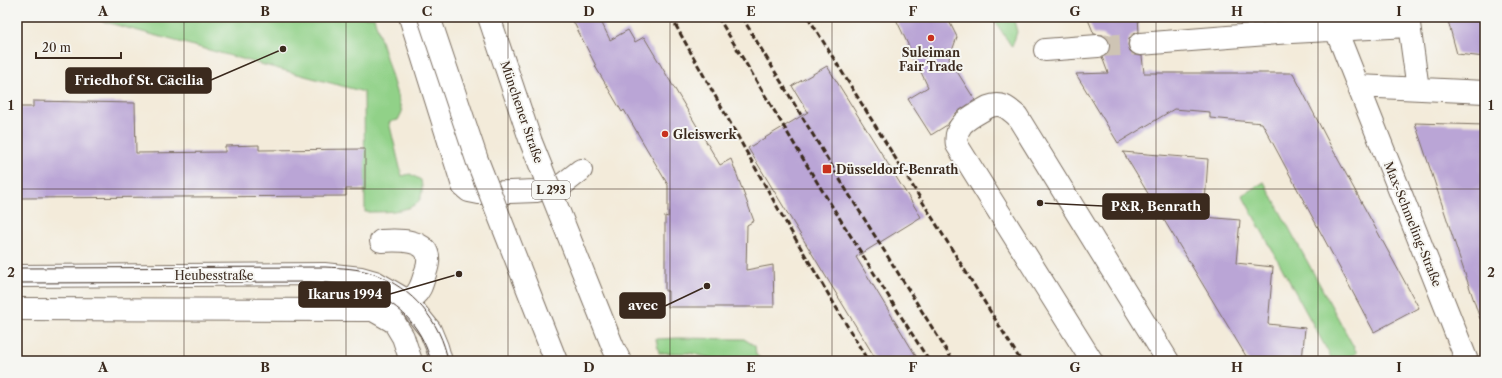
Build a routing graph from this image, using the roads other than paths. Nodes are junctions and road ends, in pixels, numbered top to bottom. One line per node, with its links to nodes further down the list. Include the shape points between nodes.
1 (410, 17): 12 (main road, via 463,186 478,193 536,191 562,185)
2 (429, 17): 20 (main road, bridge, via 477,160)
3 (489, 17): 21 (main road, Münchener Straße / L 293, bridge, via 531,142)
4 (1408, 21): 5 (main road); 10 (main road)
5 (1336, 30): 6 (main road); 9 (main road, Max-Schmeling-Straße)
6 (1140, 44)
7 (1098, 46): 8 (main road)
8 (1045, 50)
9 (1358, 86): 10 (main road); 24 (main road, Max-Schmeling-Straße)
10 (1418, 89): 11 (main road)
11 (1485, 92)
12 (581, 170)
13 (381, 241): 15 (main road, via 412,242 420,245 427,256 429,262 420,291)
14 (17, 276): 15 (main road, Heubesstraße, via 324,274 375,282)
15 (406, 300): 17 (main road); 19 (main road, Heubesstraße, via 430,330)
16 (17, 309): 17 (main road)
17 (373, 310): 18 (main road, via 394,322 403,337)
18 (411, 361)
19 (441, 361)
20 (556, 361)
21 (620, 361)
22 (1092, 361): 23 (main road, via 957,145 956,136 962,124 988,107 1006,106 1017,116)
23 (1168, 361)
24 (1467, 361)

